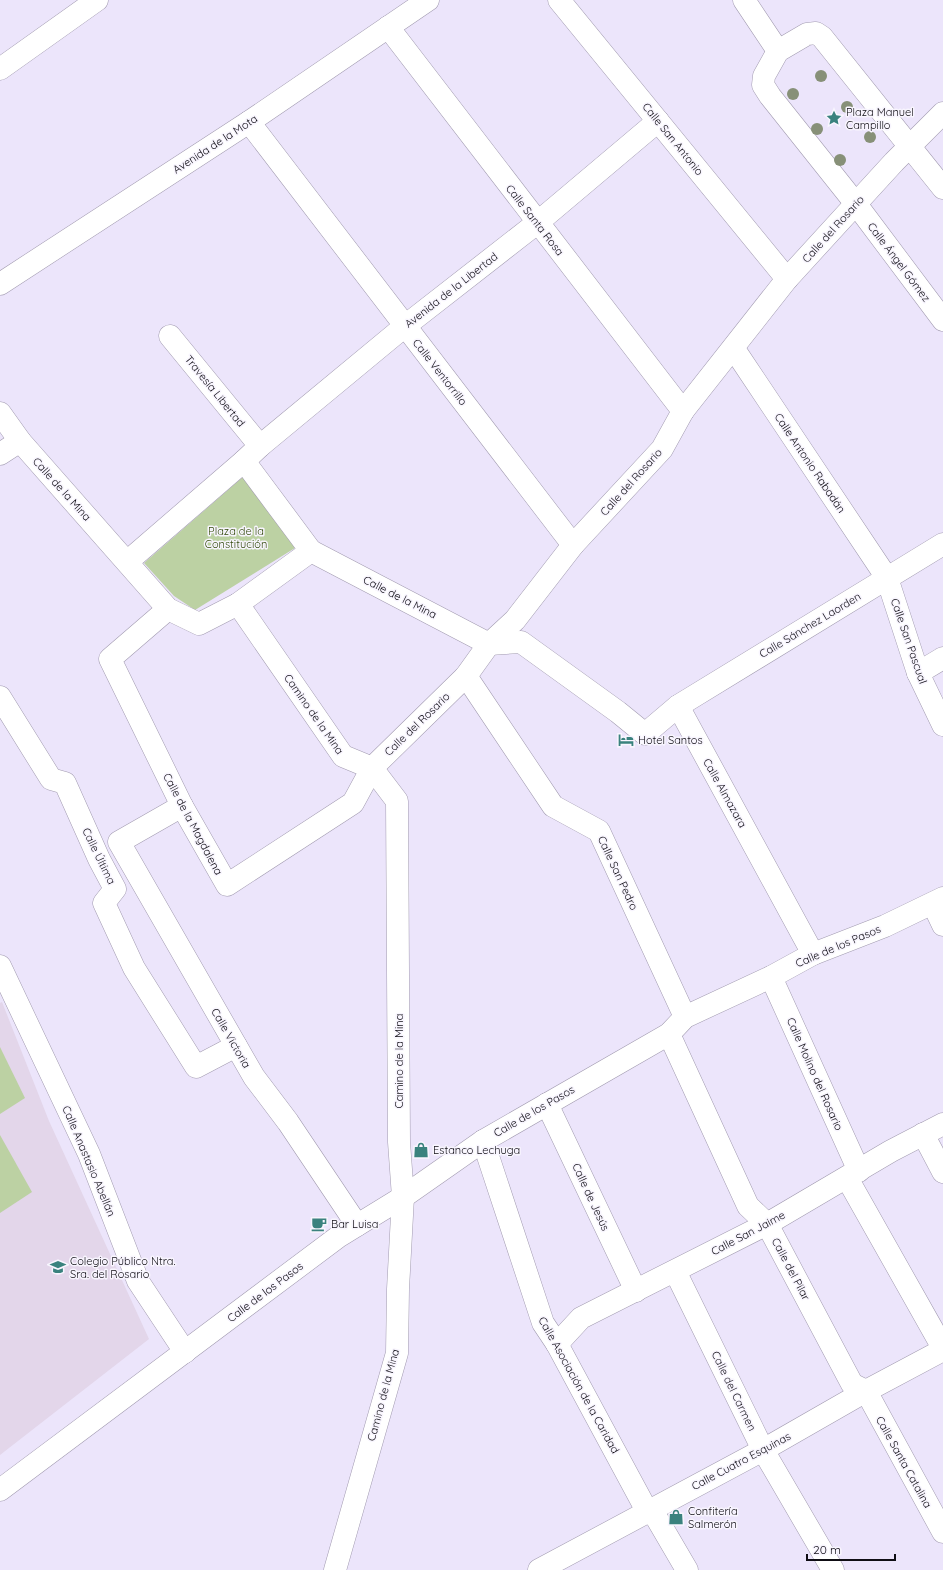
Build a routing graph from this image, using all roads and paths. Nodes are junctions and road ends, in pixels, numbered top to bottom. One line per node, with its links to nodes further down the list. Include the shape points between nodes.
1 (97, 0): 7 (street)
2 (428, 0): 5 (street, Avenida de la Mota)
3 (559, 0): 9 (street, Calle San Antonio)
4 (744, 0): 6 (street)
5 (388, 28): 10 (street, Avenida de la Mota); 14 (street, Calle Santa Rosa)
6 (778, 51): 11 (street, via 807,34 816,33 822,37); 13 (street, via 764,76 763,85)
7 (0, 69)
8 (943, 114): 11 (street, Calle del Rosario)
9 (658, 121): 14 (street, Avenida de la Libertad); 15 (street, Calle San Antonio)
10 (249, 122): 16 (street, Avenida de la Mota); 18 (street, Calle Ventorrillo)
11 (909, 147): 12 (street); 13 (street, Calle del Rosario)
12 (943, 188)
13 (856, 204): 15 (street, Calle del Rosario); 17 (street, Calle Ángel Gómez)
14 (537, 223): 18 (street, Avenida de la Libertad); 21 (street, Calle Santa Rosa)
15 (787, 279): 20 (street, Calle del Rosario)
16 (0, 284)
17 (943, 320)
18 (405, 326): 24 (street, Avenida de la Libertad); 27 (street, Calle Ventorrillo)
19 (170, 336): 24 (street, Travesía Libertad)
20 (734, 349): 21 (street, Calle del Rosario); 30 (street, Calle Antonio Rabadán)
21 (683, 411): 27 (street, Calle del Rosario, via 662,449)
22 (0, 413): 23 (street, Calle de la Mina)
23 (20, 441): 25 (street); 29 (street, Calle de la Mina)
24 (252, 453): 28 (street); 29 (street)
25 (0, 454)
26 (943, 544): 30 (street, Calle Sánchez Laorden)
27 (573, 545): 33 (street, Calle del Rosario, via 515,620)
28 (311, 551): 31 (street); 33 (street, Calle de la Mina)
29 (127, 562): 32 (street)
30 (887, 578): 35 (street, Calle San Pascual); 38 (street, Calle Sánchez Laorden)
31 (238, 604): 32 (street, via 199,624); 41 (street, Camino de la Mina, via 343,756)
32 (168, 609): 42 (street, Calle de la Magdalena, via 110,659)
33 (489, 644): 36 (street, Calle del Rosario); 38 (street, via 521,642 645,734)
34 (943, 658): 35 (street)
35 (918, 673): 40 (street, Calle San Pascual)
36 (466, 676): 41 (street, Calle del Rosario); 50 (street, Calle San Pedro, via 553,806 598,831)
37 (0, 697): 39 (street, Calle Última)
38 (678, 706): 47 (street, Calle Almazara)
39 (7, 724): 44 (street, Calle Última, via 51,780 65,783)
40 (943, 725)
41 (372, 768): 42 (street, Calle de la Magdalena, via 353,803 227,885); 59 (street, Camino de la Mina, via 397,801 399,1142)
42 (182, 806): 43 (street)
43 (119, 842): 44 (street); 52 (street, Calle Victoria)
44 (99, 859): 52 (street, Calle Última, via 115,889 104,903 134,968 196,1067)
45 (938, 901): 46 (street); 47 (street, Calle de los Pasos, via 885,926)
46 (943, 926)
47 (813, 954): 49 (street, Calle de los Pasos)
48 (1, 971): 66 (street, Calle Anastasio Abellán, via 89,1154 138,1281)
49 (771, 977): 50 (street, Calle de los Pasos); 58 (street, Calle Molino del Rosario)
50 (685, 1017): 51 (street, Calle de los Pasos)
51 (669, 1034): 53 (street, Calle de los Pasos); 60 (street, Calle del Pilar, via 748,1206)
52 (236, 1046): 61 (street, Calle Victoria, via 254,1077 288,1122)
53 (547, 1104): 56 (street, Calle de los Pasos); 63 (street, Calle de Jesús)
54 (943, 1124): 55 (street, Calle San Jaime)
55 (923, 1134): 57 (street); 58 (street, Calle San Jaime)
56 (482, 1141): 59 (street, Calle de los Pasos); 64 (street, Calle Asociación de la Caridad, via 543,1323)
57 (943, 1172)
58 (853, 1174): 60 (street, Calle San Jaime); 65 (street, Calle Molino del Rosario)
59 (403, 1197): 61 (street, Calle de los Pasos); 73 (street, Camino de la Mina, via 396,1353)
60 (767, 1224): 62 (street, Calle San Jaime); 67 (street, Calle del Pilar, via 852,1384)
61 (357, 1225): 66 (street, Calle de los Pasos)
62 (675, 1271): 63 (street, Calle San Jaime); 68 (street, Calle del Carmen)
63 (636, 1291): 64 (street, Calle San Jaime, via 581,1318)
64 (557, 1344): 70 (street, Calle Asociación de la Caridad)
65 (943, 1349): 67 (street, Calle Cuatro Esquinas)
66 (185, 1352): 69 (street, Calle de los Pasos)
67 (866, 1391): 68 (street, Calle Cuatro Esquinas); 71 (street, Calle Santa Catalina)
68 (763, 1450): 70 (street, Calle Cuatro Esquinas); 75 (street, Calle del Carmen)
69 (0, 1490)
70 (647, 1511): 72 (street, Calle Cuatro Esquinas); 74 (street, Calle Asociación de la Caridad, via 656,1517)
71 (943, 1532)
72 (547, 1568)
73 (335, 1570)
74 (687, 1570)
75 (833, 1570)

